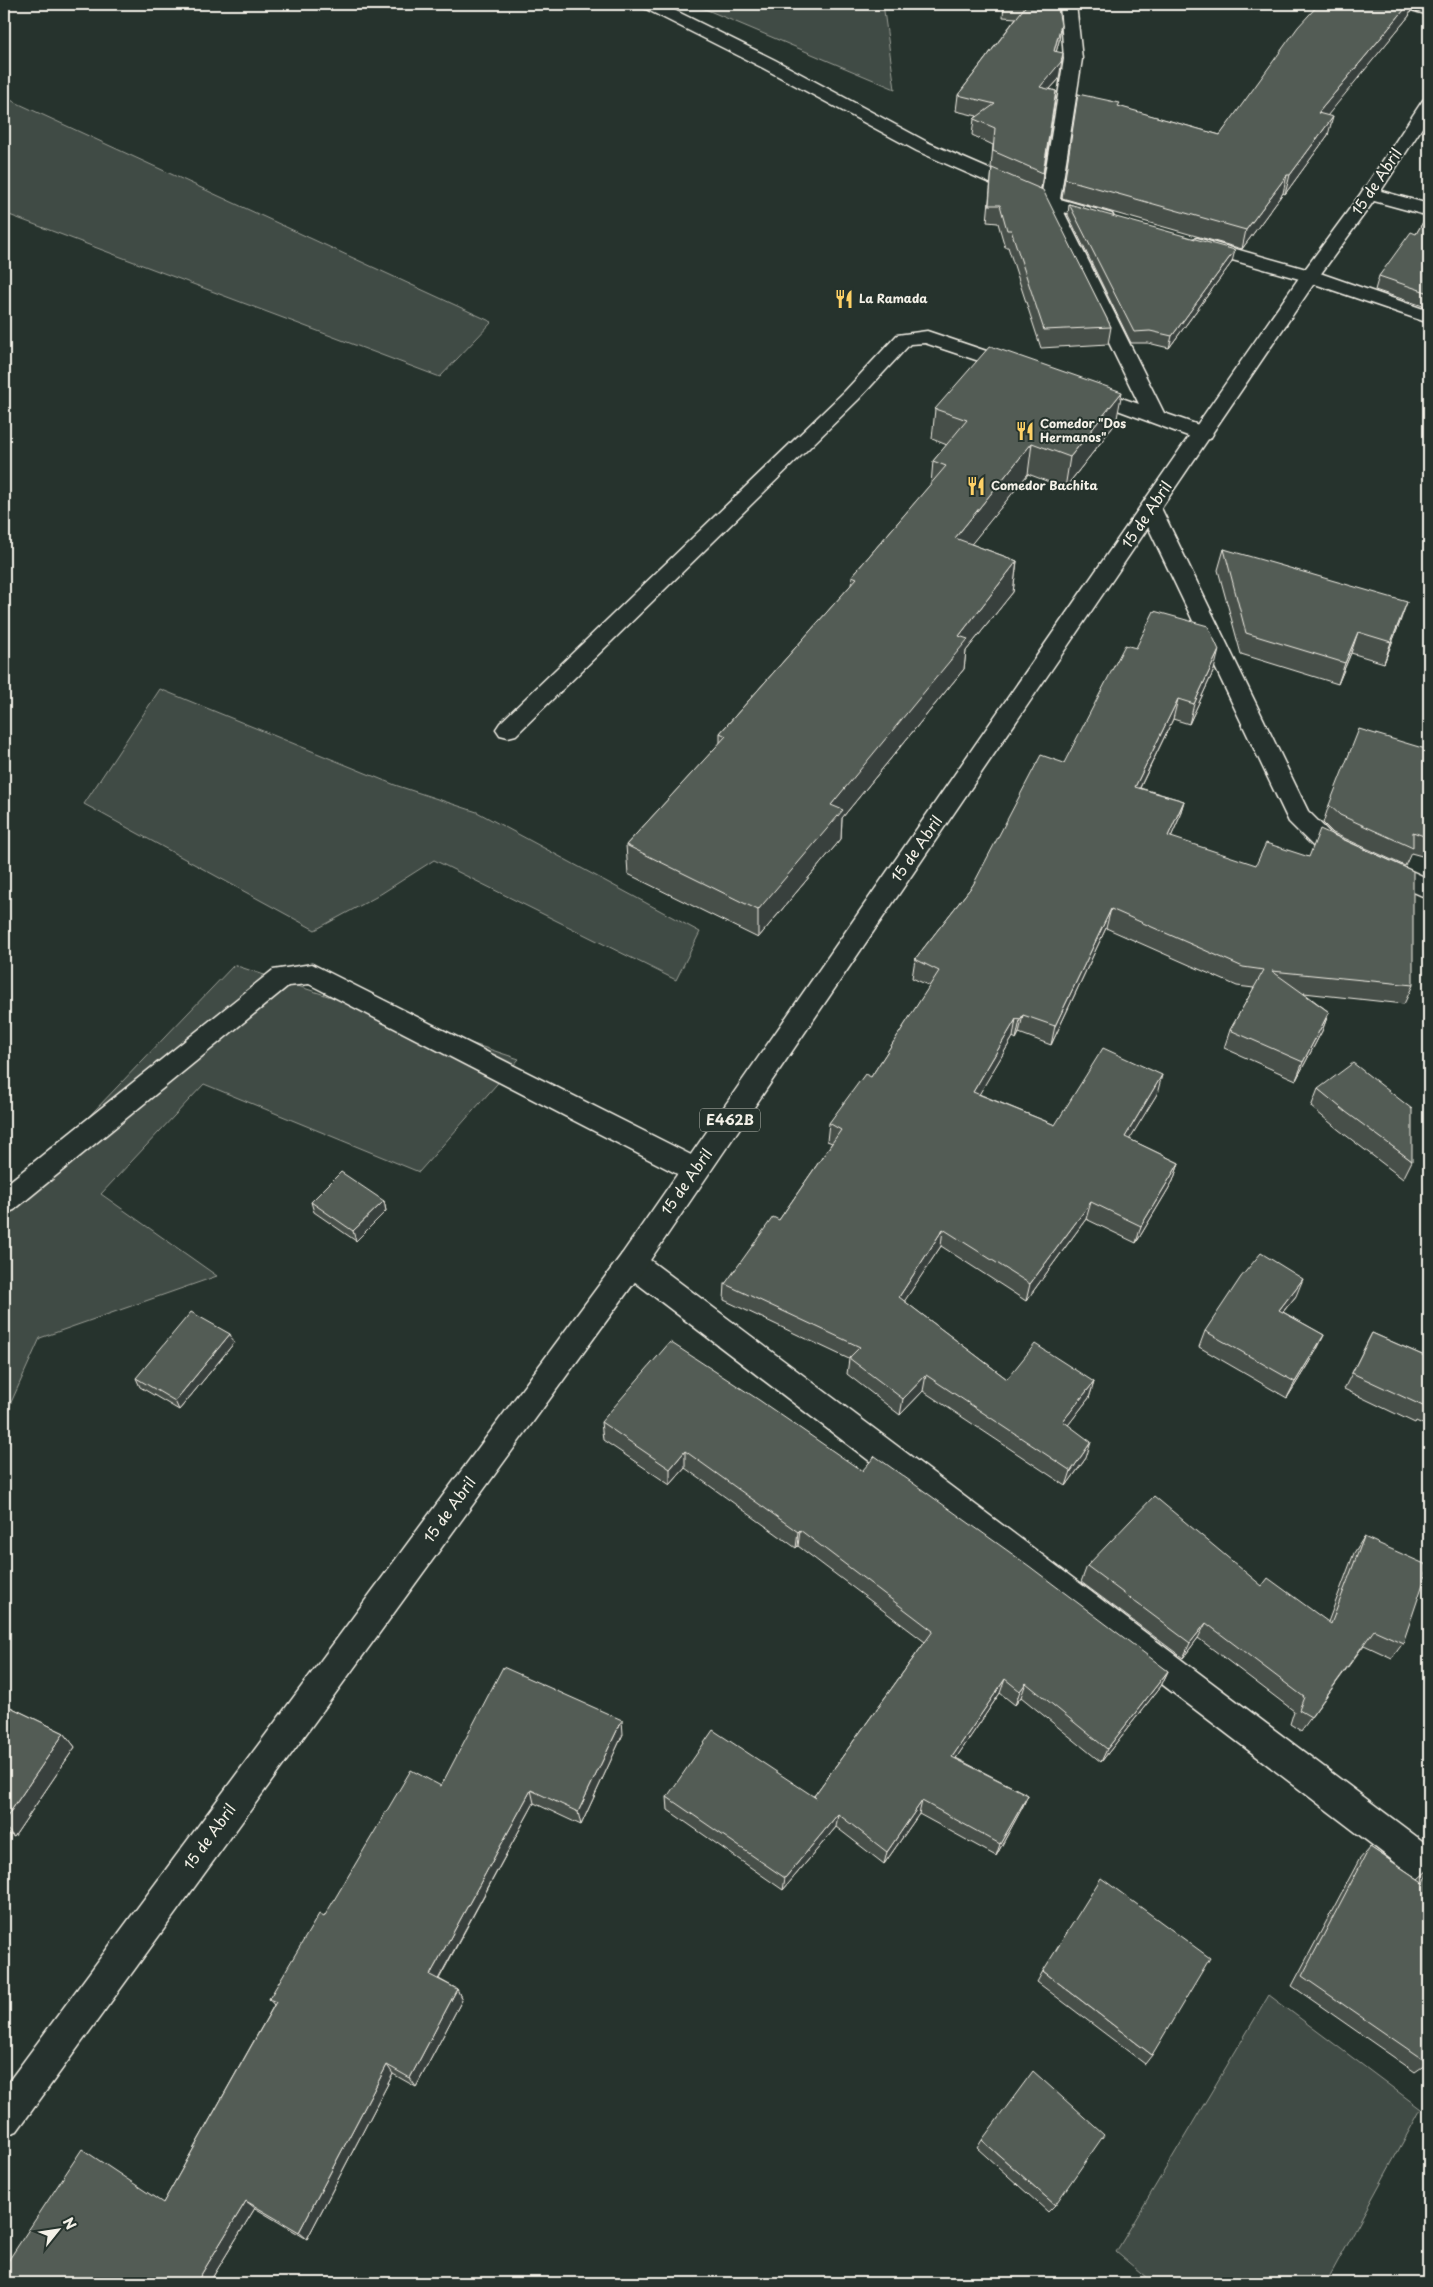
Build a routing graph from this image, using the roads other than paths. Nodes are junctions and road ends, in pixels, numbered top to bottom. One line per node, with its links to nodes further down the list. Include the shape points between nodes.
1 (650, 4): 7 (street, via 923,147)
2 (1068, 4): 7 (street, via 1073,59)
3 (1410, 4): 4 (street)
4 (1429, 10)
5 (1429, 104): 6 (street, 15 de Abril / E462B)
6 (1370, 194): 8 (street); 11 (street, 15 de Abril / E462B)
7 (1050, 202): 9 (street); 15 (street)
8 (1429, 210)
9 (1124, 223)
10 (1180, 239): 11 (street)
11 (1310, 276): 12 (street); 16 (street, 15 de Abril / E462B)
12 (1429, 317)
13 (1037, 374): 18 (street, via 927,337 904,339 852,395)
14 (1064, 384): 15 (street)
15 (1156, 417): 16 (street)
16 (1203, 434): 17 (street, 15 de Abril / E462B)
17 (1151, 510): 19 (street, via 1298,816 1323,840); 20 (street, 15 de Abril / E462B)
18 (508, 729)
19 (1429, 890)
20 (695, 1170): 21 (street, via 312,974 282,977); 22 (street, 15 de Abril / E462B)
21 (4, 1202)
22 (632, 1263): 23 (street); 24 (street, 15 de Abril / E462B)
23 (1429, 1866)
24 (4, 2118)

